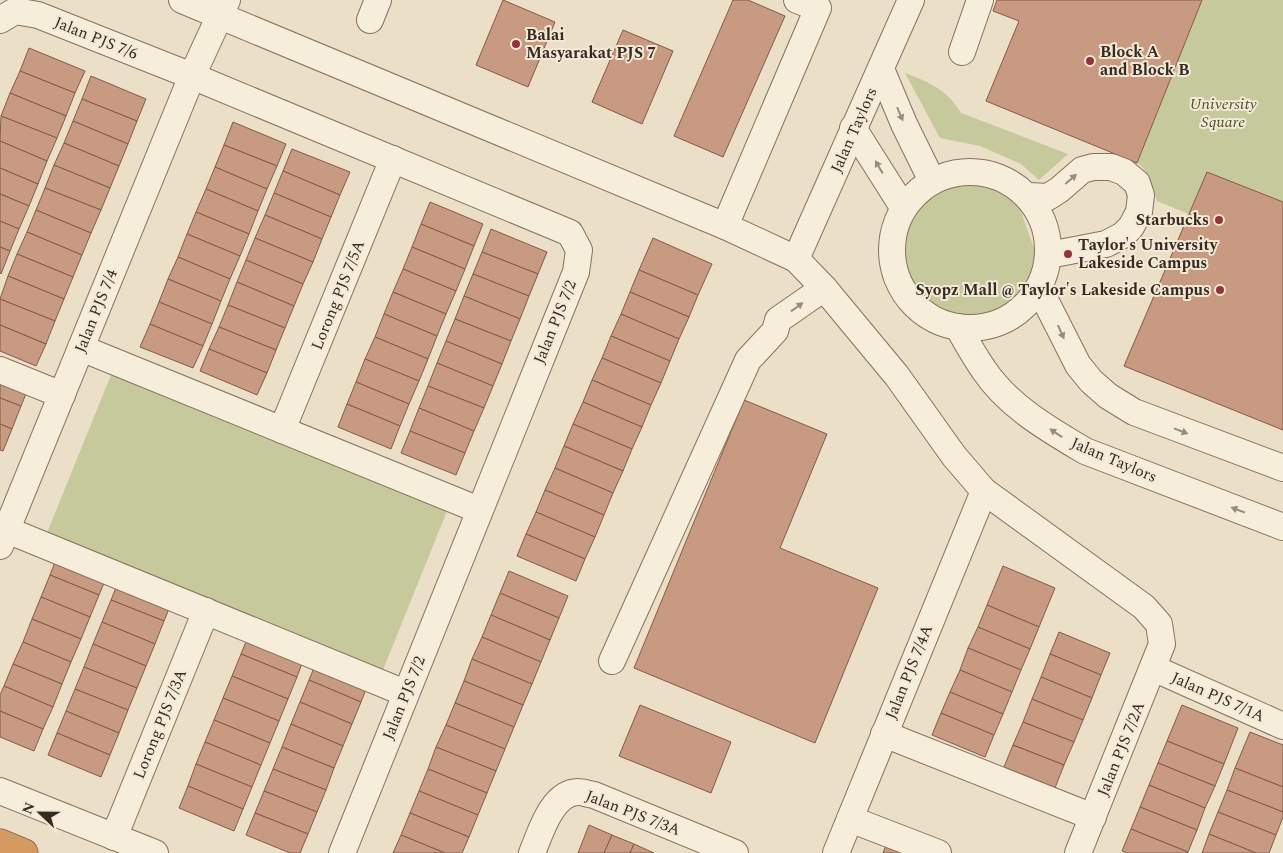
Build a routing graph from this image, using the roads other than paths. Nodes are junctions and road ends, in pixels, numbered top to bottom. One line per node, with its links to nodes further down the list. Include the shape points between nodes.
1 (182, 0): 5 (street)
2 (797, 0): 15 (street, via 818,8)
3 (911, 0): 8 (street, Jalan Taylors)
4 (980, 0): 7 (street)
5 (224, 8): 9 (street); 15 (street)
6 (0, 20): 9 (street, Jalan PJS 7/6, via 15,12 38,15)
7 (962, 52)
8 (881, 69): 10 (street, Jalan Taylors); 12 (street, one-way to 12)
9 (192, 76): 11 (street, Jalan PJS 7/2); 21 (street, Jalan PJS 7/4)
10 (853, 128): 14 (street, one-way to 10); 17 (street, Jalan Taylors)
11 (393, 159): 24 (street, Lorong PJS 7/5A); 27 (street, Jalan PJS 7/2, via 570,233 579,250 576,272)
12 (932, 181): 13 (street, via 957,172 983,172 1008,180); 14 (street)
13 (1029, 196): 16 (street, via 1045,223); 16 (street, one-way to 16, via 1048,197 1082,170 1093,167 1111,167 1124,172 1137,183 1141,195 1139,212 1123,235 1106,244)
14 (903, 207): 20 (street, via 894,235 893,256 897,276 906,295 920,310 938,321)
15 (725, 226): 17 (street)
16 (1049, 255): 18 (street)
17 (796, 259): 19 (street)
18 (1039, 288): 20 (street, via 1024,307 1004,321 981,328); 25 (street, one-way to 25, via 1078,365 1108,396 1134,412)
19 (829, 295): 26 (street, via 897,376 954,456); 32 (street, via 786,336 775,331 748,360)
20 (958, 327): 28 (street, Jalan Taylors, one-way to 20, via 1085,451 1060,436 1016,406 985,371)
21 (81, 348): 23 (street, Jalan PJS 7/4); 24 (street)
22 (0, 370): 23 (street)
23 (62, 395): 29 (street, Jalan PJS 7/4)
24 (282, 430): 27 (street)
25 (1283, 468)
26 (984, 491): 31 (street, via 1144,607 1159,624); 35 (street, Jalan PJS 7/4A)
27 (479, 510): 33 (street, Jalan PJS 7/2)
28 (1283, 527)
29 (3, 538): 30 (street)
30 (206, 611): 33 (street); 39 (street, Lorong PJS 7/3A)
31 (1158, 656): 34 (street, Jalan PJS 7/1A); 37 (street, Jalan PJS 7/2A)
32 (612, 661)
33 (406, 692): 43 (street, Jalan PJS 7/2)
34 (1283, 726)
35 (884, 734): 37 (street); 38 (street, Jalan PJS 7/4A)
36 (0, 791): 39 (street)
37 (1093, 817): 48 (street, Jalan PJS 7/2A)
38 (850, 819): 46 (street, Jalan PJS 7/4A); 47 (street)
39 (114, 837): 42 (street)
40 (0, 843): 41 (highway)
41 (24, 853)
42 (155, 853)
43 (342, 853)
44 (532, 853): 45 (street, Jalan PJS 7/3A, via 550,811 562,798 576,792 594,794)
45 (735, 853)
46 (836, 853)
47 (938, 853)
48 (1078, 853)

